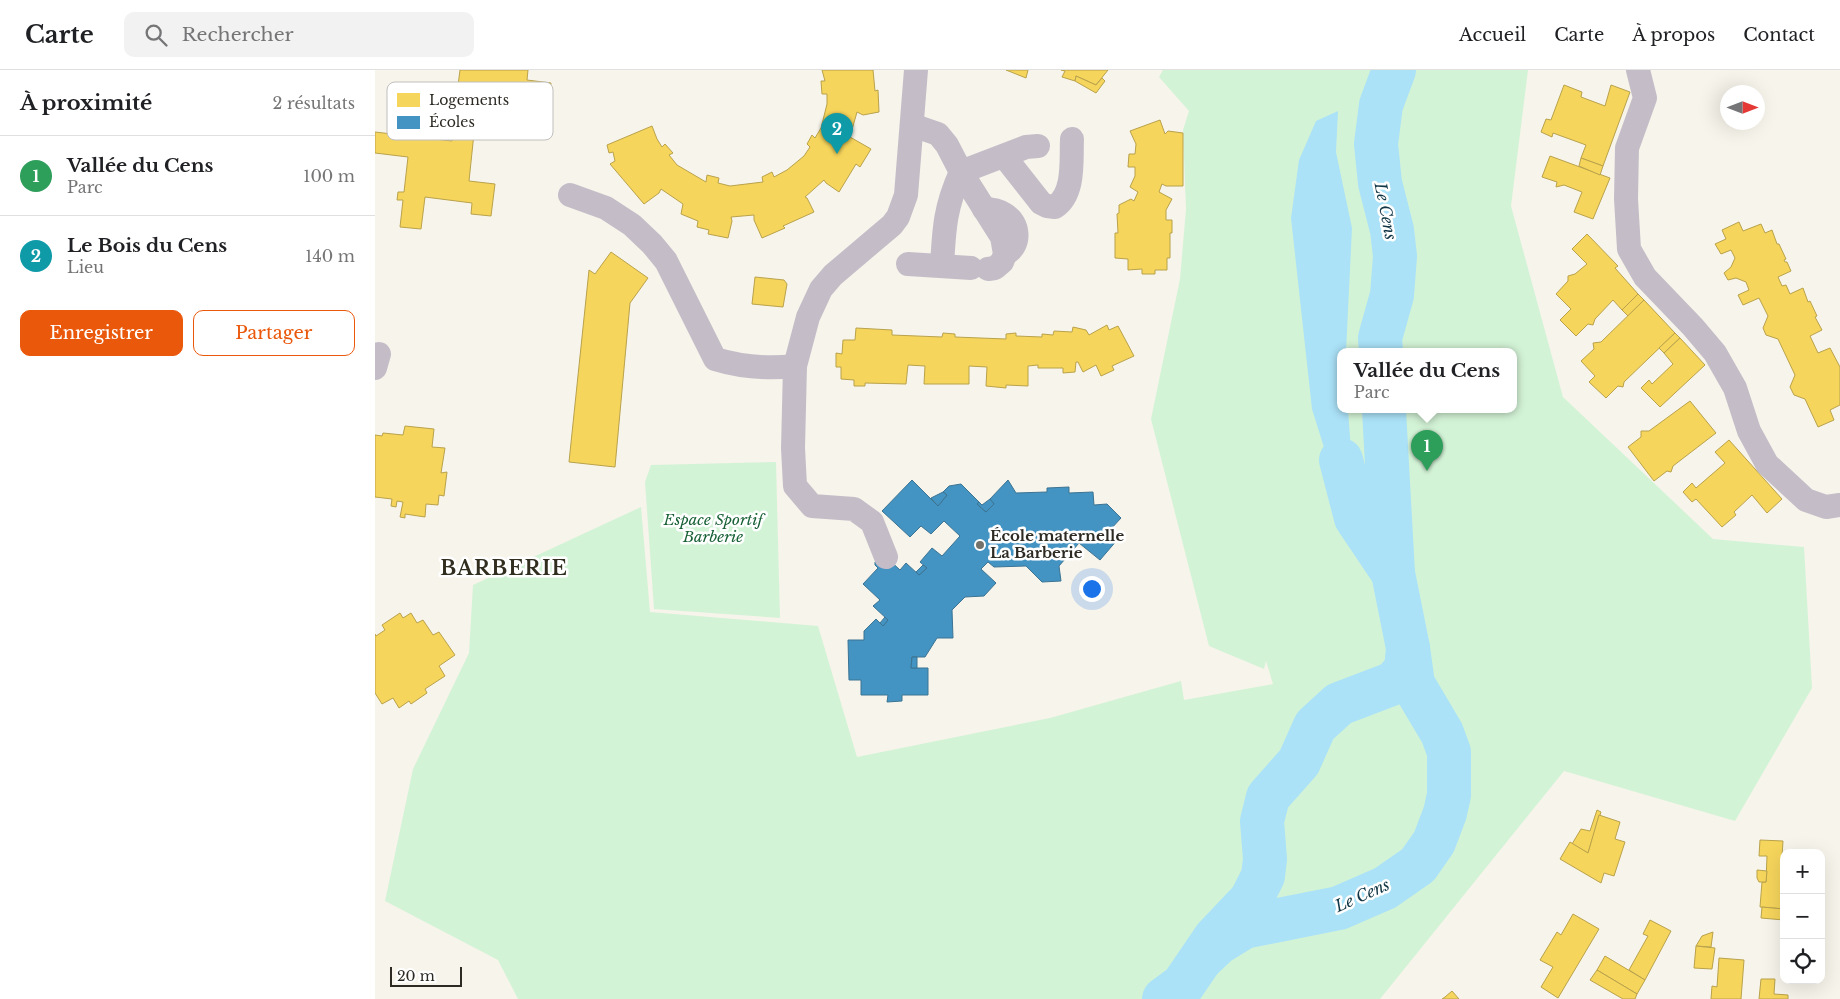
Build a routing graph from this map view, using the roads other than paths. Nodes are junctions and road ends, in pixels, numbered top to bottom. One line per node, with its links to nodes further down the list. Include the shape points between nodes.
1 (916, 70): 3 (street)
2 (1638, 70): 12 (street, via 1645,98 1627,148 1629,249 1645,277 1715,353 1735,388 1749,431 1767,464 1806,500 1826,507)
3 (912, 126): 7 (street, via 938,134); 11 (street, via 906,195 898,217 821,289 808,317)
4 (1072, 139): 6 (street, via 1069,187 1066,196 1055,207 1041,203)
5 (1038, 146): 6 (street)
6 (1004, 156): 7 (street)
7 (961, 172): 10 (street, via 944,223); 10 (street, via 1002,238 988,264)
8 (570, 195): 11 (street, via 606,208 632,225 652,244 666,261 715,358 735,365)
9 (909, 264): 10 (street)
10 (942, 266)
11 (795, 366): 13 (street, via 795,486 812,506 853,509 872,522)
12 (1840, 505)
13 (886, 557)

